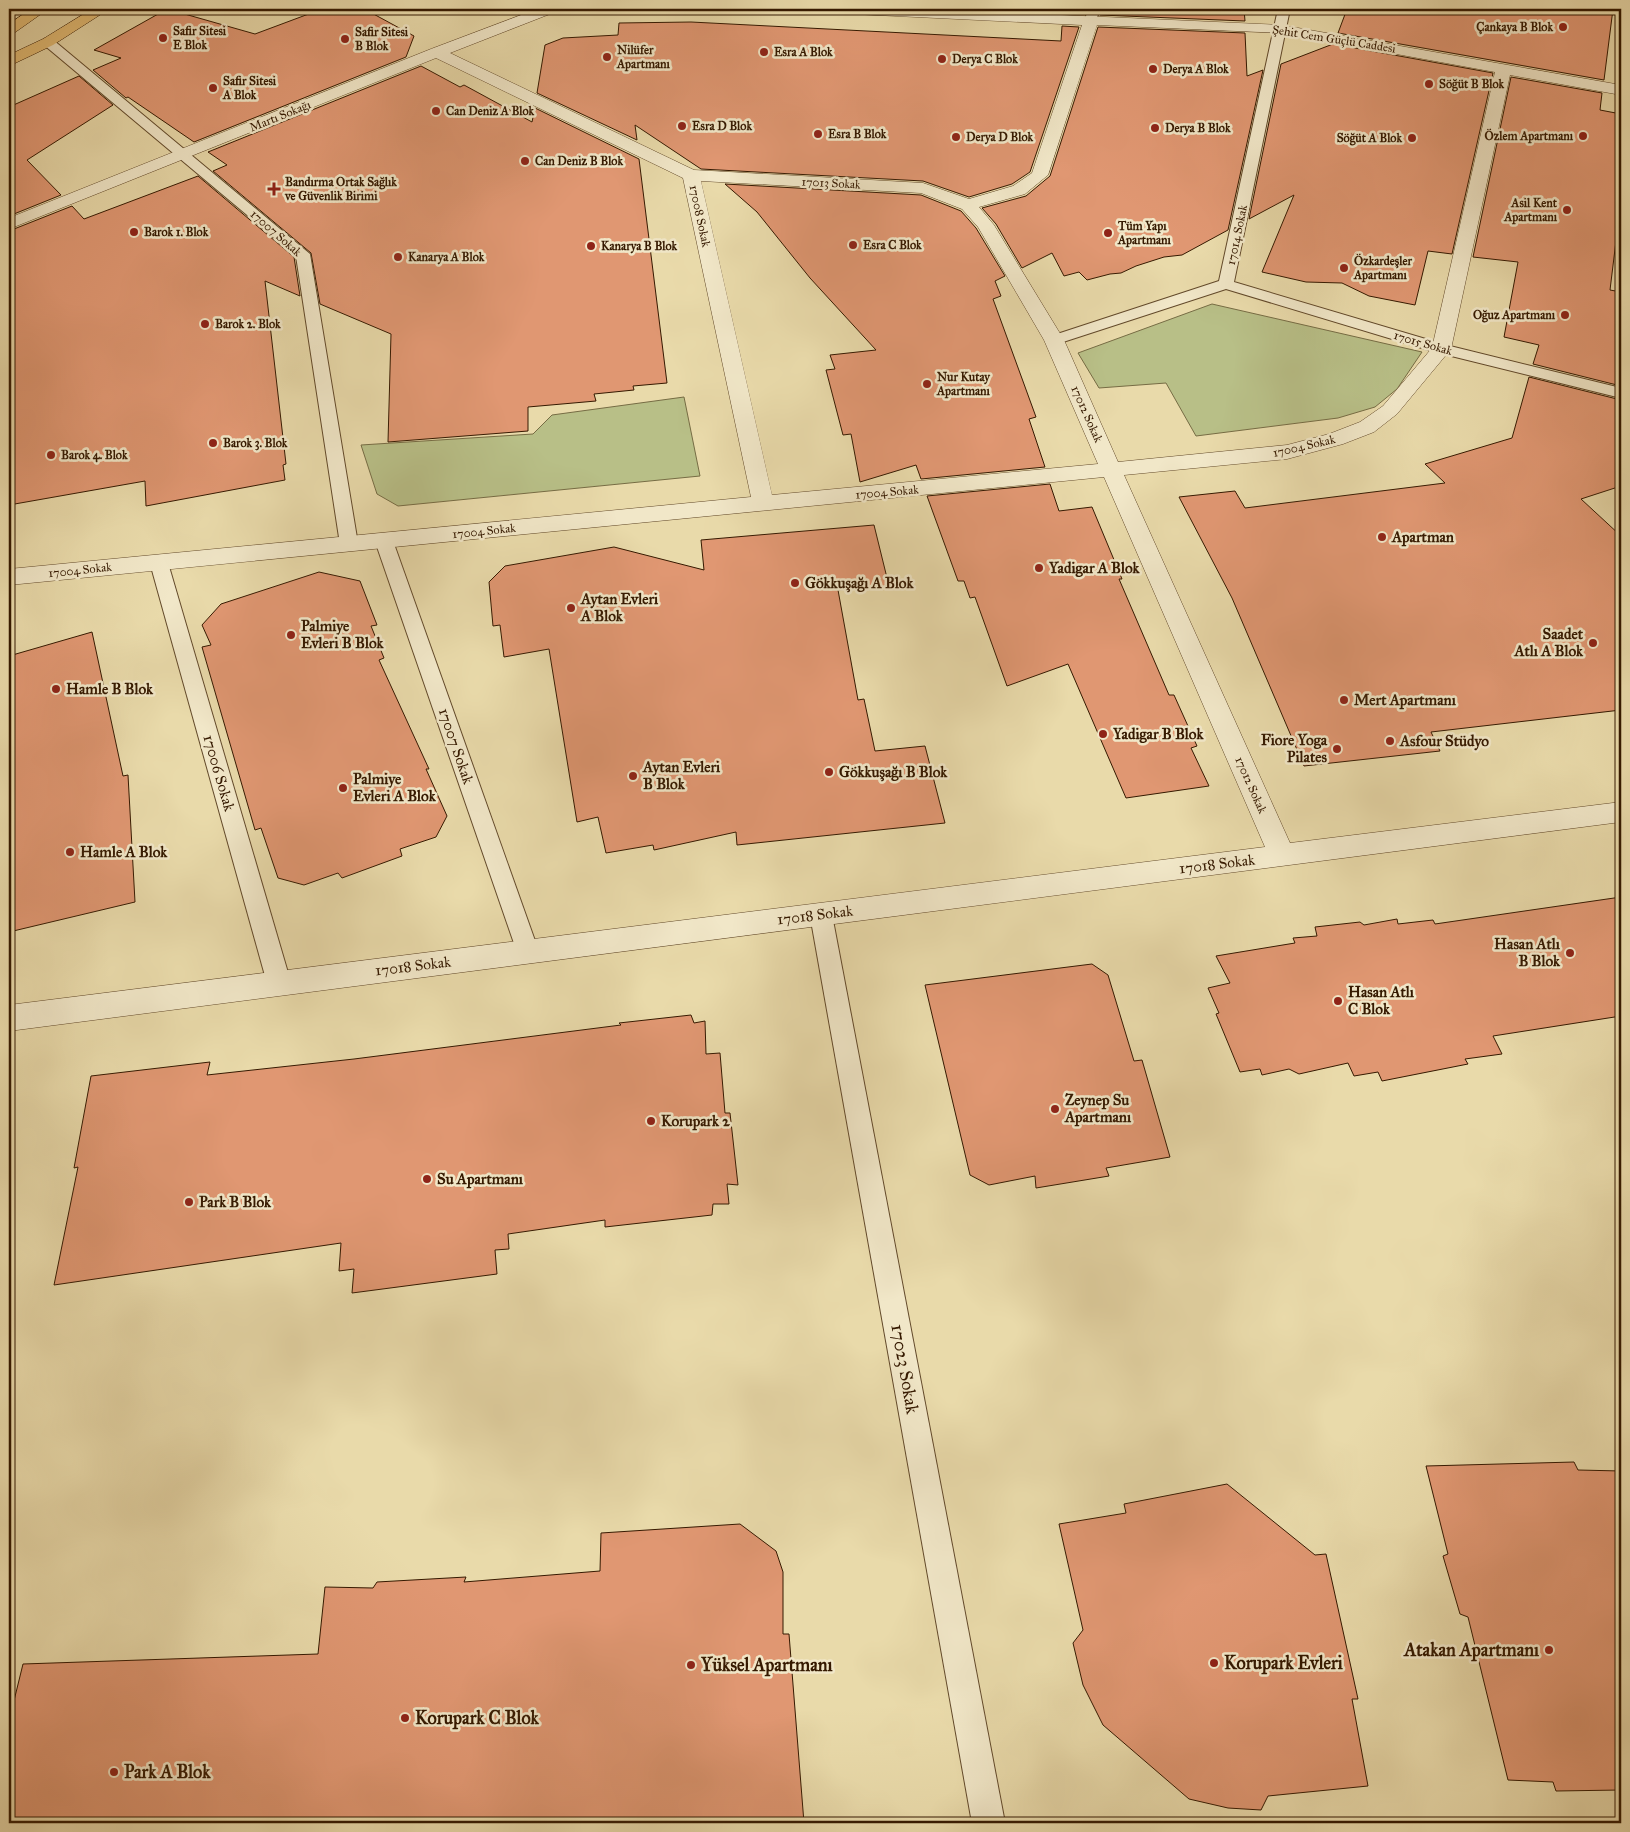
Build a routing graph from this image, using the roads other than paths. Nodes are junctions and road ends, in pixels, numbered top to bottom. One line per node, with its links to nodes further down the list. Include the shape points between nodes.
1 (42, 9): 8 (main road)
2 (102, 9): 9 (main road)
3 (550, 9): 10 (street, Martı Sokağı)
4 (834, 9): 6 (street, Şehit Cem Güçlü Caddesi)
5 (1284, 9): 7 (lane, 17014 Sokak)
6 (1092, 14): 7 (street, Şehit Cem Güçlü Caddesi); 16 (street, via 1040,174 1019,190)
7 (1280, 29): 12 (street, Şehit Cem Güçlü Caddesi); 18 (lane, 17014 Sokak)
8 (9, 30)
9 (48, 42): 11 (main road); 14 (lane, 17007 Sokak)
10 (436, 52): 14 (street, Martı Sokağı); 15 (street, 17008 Sokak)
11 (9, 62)
12 (1504, 68): 13 (street, Şehit Cem Güçlü Caddesi); 20 (street, 17004 Sokak)
13 (1621, 90)
14 (184, 156): 17 (street, Martı Sokağı); 25 (lane, 17007 Sokak, via 303,254)
15 (691, 175): 16 (street, 17013 Sokak, via 923,188); 23 (street, 17008 Sokak)
16 (968, 206): 19 (street, 17012 Sokak, via 985,225)
17 (9, 224)
18 (1226, 284): 19 (lane, 17014 Sokak); 20 (lane, 17015 Sokak)
19 (1054, 340): 22 (street, 17012 Sokak)
20 (1441, 349): 21 (lane, 17015 Sokak); 22 (street, 17004 Sokak, via 1390,410 1367,427 1336,439 1287,452)
21 (1621, 393)
22 (1112, 470): 23 (street, 17004 Sokak); 29 (street, 17012 Sokak)
23 (763, 504): 24 (street, 17004 Sokak)
24 (384, 541): 25 (street, 17004 Sokak); 31 (lane, 17007 Sokak)
25 (349, 544): 26 (street, 17004 Sokak)
26 (159, 562): 27 (street, 17004 Sokak); 32 (lane, 17006 Sokak)
27 (9, 577)
28 (1621, 812): 29 (street, 17018 Sokak)
29 (1282, 855): 30 (street, 17018 Sokak)
30 (821, 915): 31 (street, 17018 Sokak); 34 (lane, 17023 Sokak)
31 (528, 952): 32 (street, 17018 Sokak)
32 (279, 983): 33 (street, 17018 Sokak)
33 (9, 1018)
34 (989, 1823)

